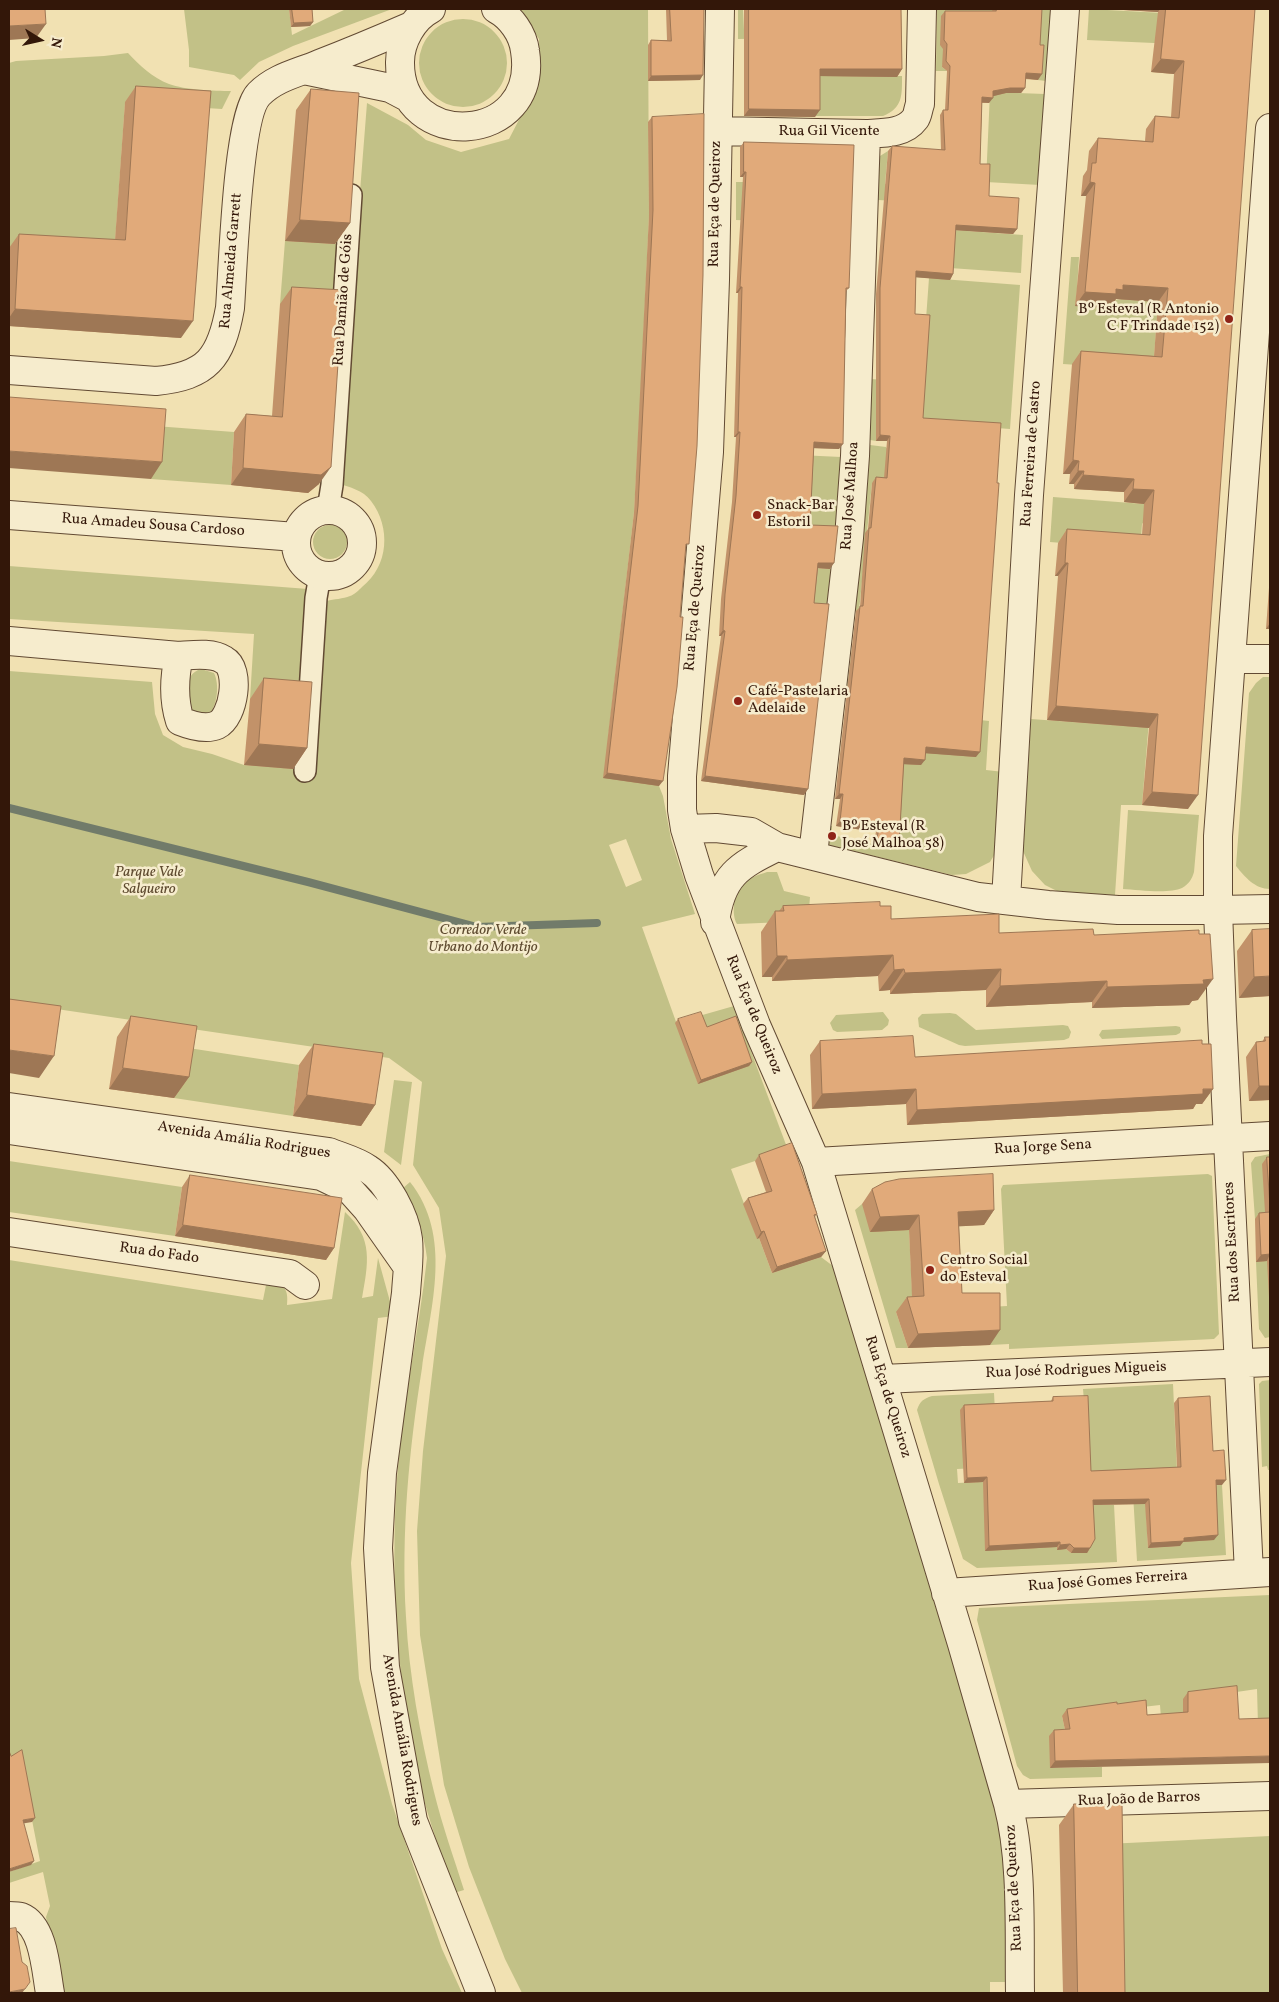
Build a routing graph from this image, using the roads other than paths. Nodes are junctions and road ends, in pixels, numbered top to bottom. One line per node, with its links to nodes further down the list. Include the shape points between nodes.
1 (720, 9): 9 (street, Rua Eça de Queiroz)
2 (922, 9): 10 (street, Rua Gil Vicente, via 920,104 916,119 905,128)
3 (1065, 9): 25 (street, Rua Ferreira de Castro, via 1029,495)
4 (499, 10): 7 (street, via 516,26 528,65 524,85 514,102 499,117 481,125 460,128 441,124 423,114)
5 (421, 18): 6 (street, Rua Almeida Garrett); 7 (street, via 403,43 400,62 402,81)
6 (304, 70): 7 (street, via 390,88); 12 (street, Rua Almeida Garrett, via 280,78 257,96 252,107 242,144 230,308 225,334 216,355 197,371 177,379 156,381)
7 (410, 98)
8 (1270, 128): 19 (street, Rua dos Escritores)
9 (718, 131): 10 (street, Rua Gil Vicente); 22 (street, Rua Eça de Queiroz, via 709,452 682,776)
10 (866, 134): 24 (street, Rua José Malhoa, via 855,456 849,538)
11 (352, 174): 13 (street, Rua Damião de Góis)
12 (9, 370)
13 (328, 510): 15 (street, via 307,518); 16 (street, via 348,516 361,535 362,546 353,566 334,576)
14 (9, 515): 15 (street, Rua Amadeu Sousa Cardoso)
15 (296, 537): 16 (street, via 299,558)
16 (320, 575): 21 (street)
17 (9, 641): 18 (street)
18 (179, 656)
19 (1231, 659): 20 (street); 27 (street, Rua dos Escritores, via 1218,836)
20 (1270, 659)
21 (305, 772)
22 (685, 829): 23 (street, via 752,832); 28 (street, Rua Eça de Queiroz)
23 (777, 847): 24 (street); 28 (street, via 746,862 727,881 718,900)
24 (813, 855): 25 (street)
25 (1006, 900): 27 (street, via 1118,910)
26 (1270, 909): 27 (street)
27 (1218, 910): 33 (street, Rua dos Escritores)
28 (715, 922): 34 (street, Rua Eça de Queiroz)
29 (9, 1106): 30 (street, Avenida Amália Rodrigues)
30 (58, 1125): 31 (street, Avenida Amália Rodrigues); 46 (street, Avenida Amália Rodrigues, via 321,1176 350,1190 368,1209 407,1266 382,1473 378,1548 384,1667 413,1821)
31 (9, 1130)
32 (1270, 1136): 33 (street, Rua Jorge Sena)
33 (1227, 1138): 34 (street, Rua Jorge Sena); 38 (street, Rua dos Escritores)
34 (816, 1162): 39 (street, Rua Eça de Queiroz)
35 (9, 1232): 36 (street, Rua do Fado, via 290,1274)
36 (305, 1285)
37 (1270, 1362): 38 (street, Rua José Rodrigues Migueis)
38 (1239, 1364): 39 (street, Rua José Rodrigues Migueis); 40 (street, Rua dos Escritores)
39 (882, 1379): 41 (street, Rua Eça de Queiroz)
40 (1259, 1573): 41 (street, Rua José Gomes Ferreira)
41 (946, 1593): 43 (street, Rua Eça de Queiroz)
42 (1270, 1796): 43 (street, Rua João de Barros)
43 (1008, 1804): 47 (street, Rua Eça de Queiroz, via 1016,1858)
44 (9, 1916): 45 (street, via 21,1917 35,1928)
45 (50, 1993)
46 (481, 1993)
47 (1020, 1993)

